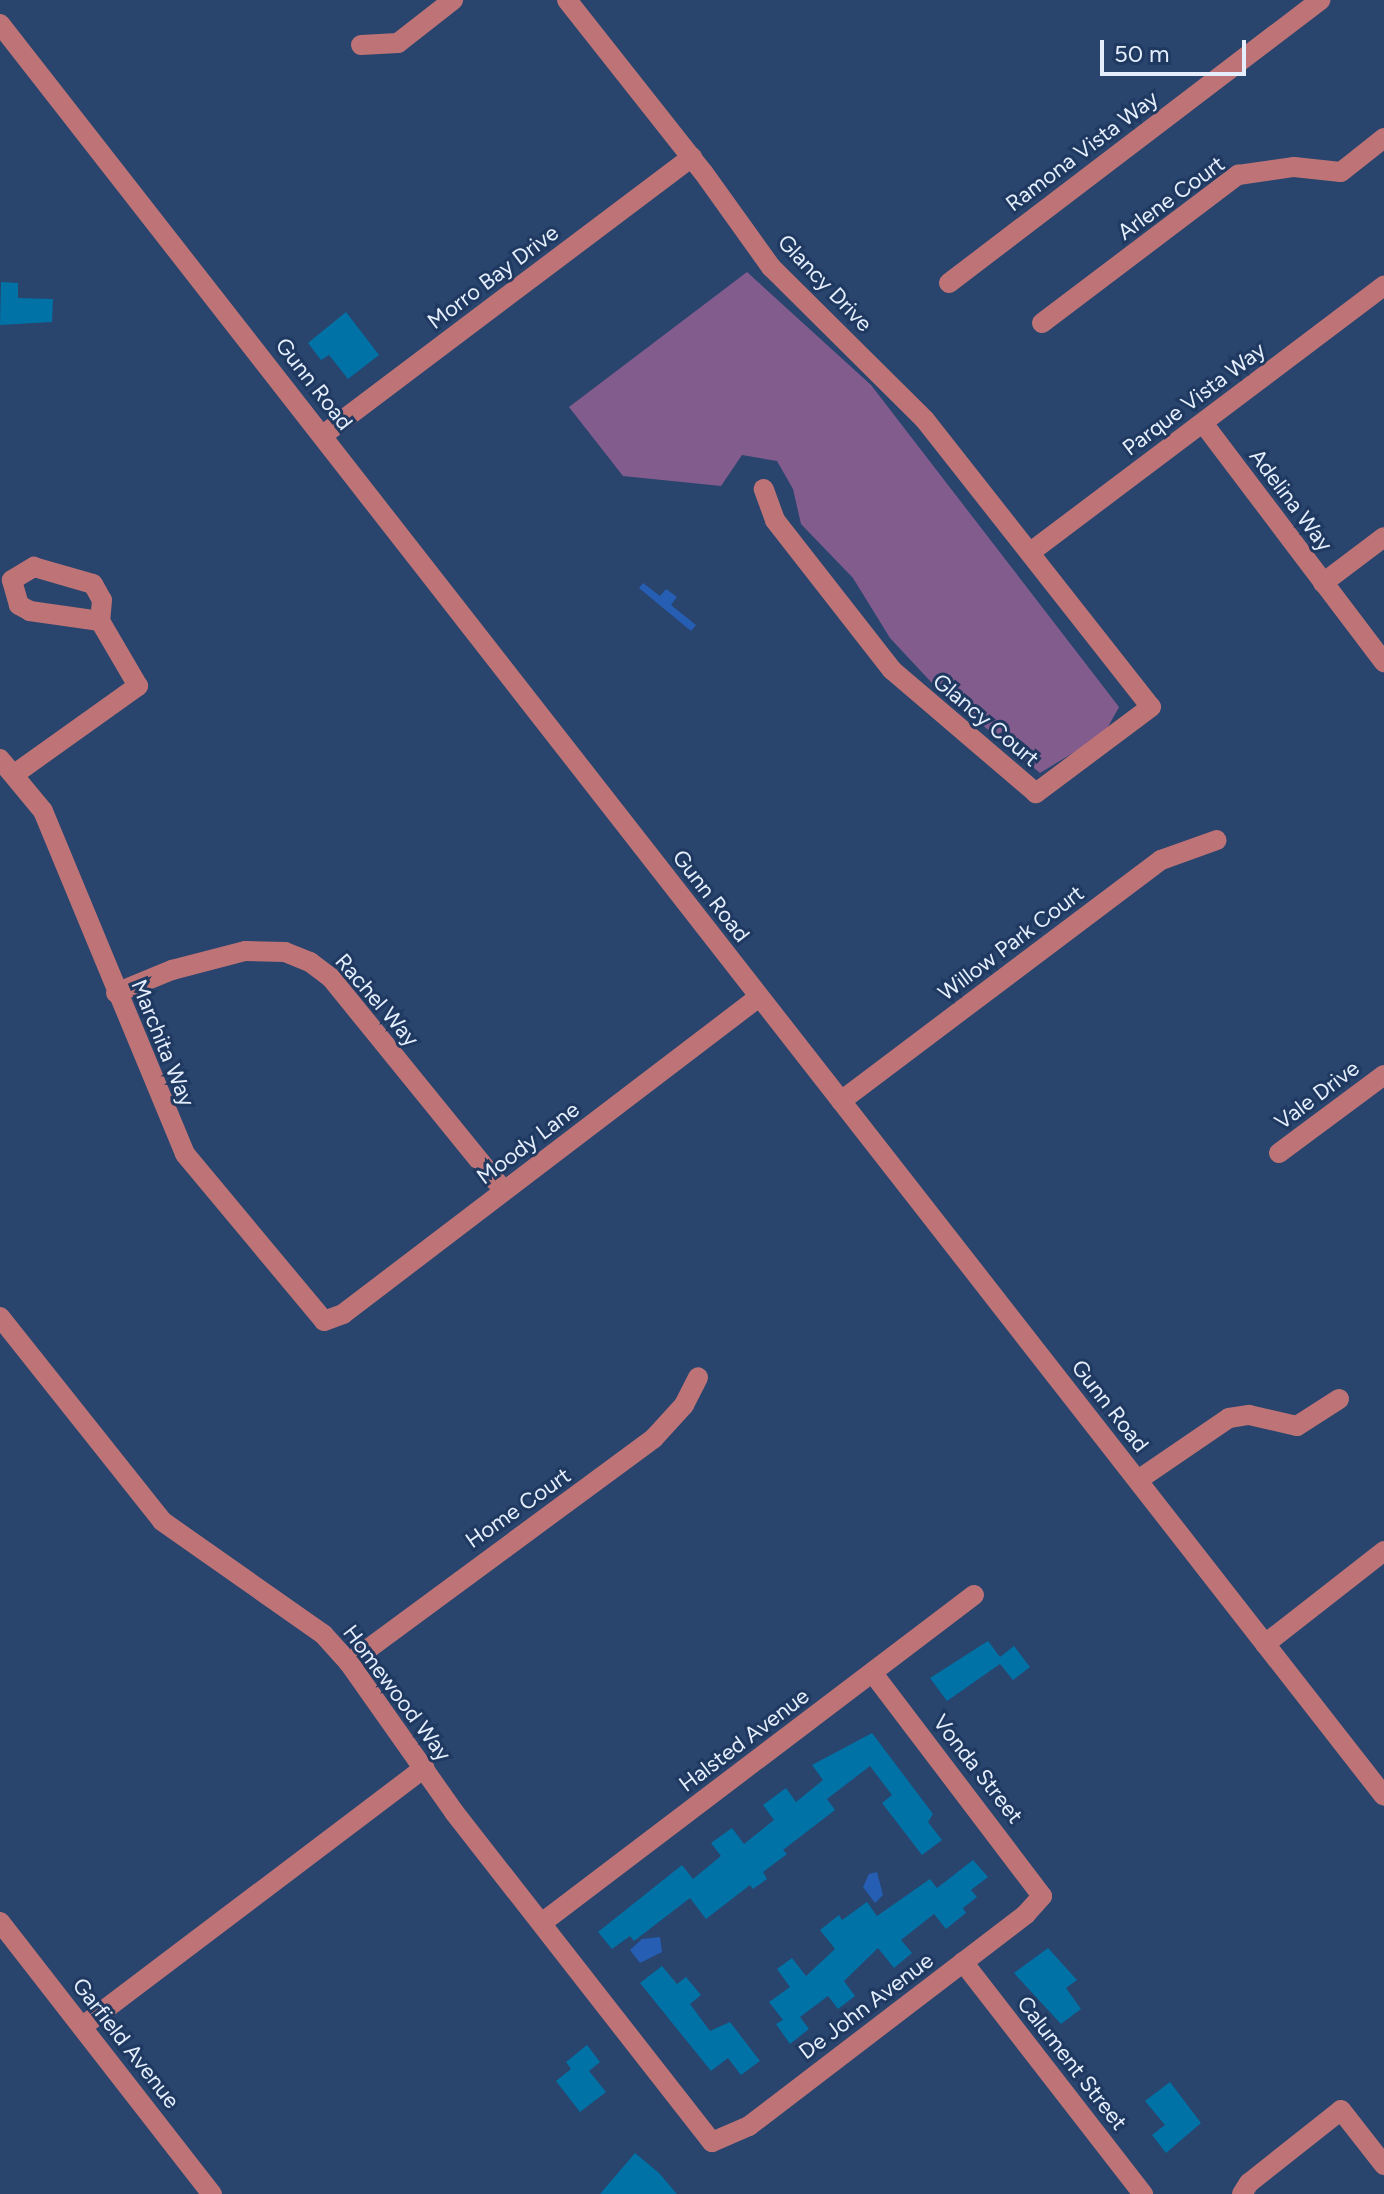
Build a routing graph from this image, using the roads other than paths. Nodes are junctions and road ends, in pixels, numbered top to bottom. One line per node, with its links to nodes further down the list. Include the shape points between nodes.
1 (453, 0): 5 (street, via 398,43)
2 (567, 0): 7 (street, Glancy Drive)
3 (1321, 0): 8 (street, Ramona Vista Way)
4 (0, 24): 12 (street, Gunn Road)
5 (361, 45)
6 (1384, 138): 10 (street, Arlene Court, via 1341,172 1294,167 1238,175)
7 (692, 157): 12 (street, Morro Bay Drive); 15 (street, Glancy Drive, via 771,267 925,420)
8 (949, 283)
9 (1384, 287): 11 (street, Parque Vista Way)
10 (1042, 323)
11 (1203, 423): 15 (street, Parque Vista Way); 16 (street, Adelina Way)
12 (323, 435): 23 (street, Gunn Road)
13 (764, 489): 15 (street, Glancy Court, via 775,520 892,670 1036,793 1151,707)
14 (1384, 537): 16 (street, Adelina Way)
15 (1032, 551)
16 (1323, 583): 18 (street)
17 (100, 621): 20 (street, via 138,686)
18 (1384, 662)
19 (0, 759): 20 (street, Marchita Way)
20 (16, 773): 22 (street, Marchita Way, via 43,811)
21 (1217, 840): 25 (street, Willow Park Court, via 1161,860)
22 (116, 993): 27 (street, Rachel Way, via 172,970 245,951 285,952 310,962 331,978); 29 (street, Marchita Way, via 185,1154)
23 (759, 997): 25 (street, Gunn Road); 27 (street, Moody Lane)
24 (1384, 1075): 26 (street, Vale Drive)
25 (841, 1101): 32 (street, Gunn Road)
26 (1279, 1153)
27 (504, 1191): 29 (street, Moody Lane, via 343,1314)
28 (0, 1317): 36 (street, Homewood Way, via 162,1521 323,1634)
29 (324, 1321)
30 (698, 1377): 36 (street, Home Court, via 684,1405 654,1438)
31 (1339, 1399): 32 (street, via 1297,1426 1249,1415 1229,1418)
32 (1138, 1480): 35 (street, Gunn Road)
33 (1384, 1551): 35 (street)
34 (974, 1595): 37 (street, Halsted Avenue)
35 (1265, 1644): 39 (street, Gunn Road)
36 (349, 1663): 38 (street, Homewood Way)
37 (873, 1673): 40 (street, Vonda Street); 42 (street, Halsted Avenue)
38 (424, 1768): 42 (street, Homewood Way); 44 (street)
39 (1384, 1796)
40 (1042, 1896): 43 (street, De John Avenue)
41 (0, 1922): 44 (street, Garfield Avenue)
42 (543, 1922): 45 (street, Homewood Way)
43 (963, 1962): 45 (street, De John Avenue, via 749,2126); 48 (street, Calument Street)
44 (83, 2026): 47 (street, Garfield Avenue)
45 (712, 2142)
46 (1384, 2165): 49 (street, via 1341,2110)
47 (212, 2194)
48 (1143, 2194)
49 (1242, 2194)

